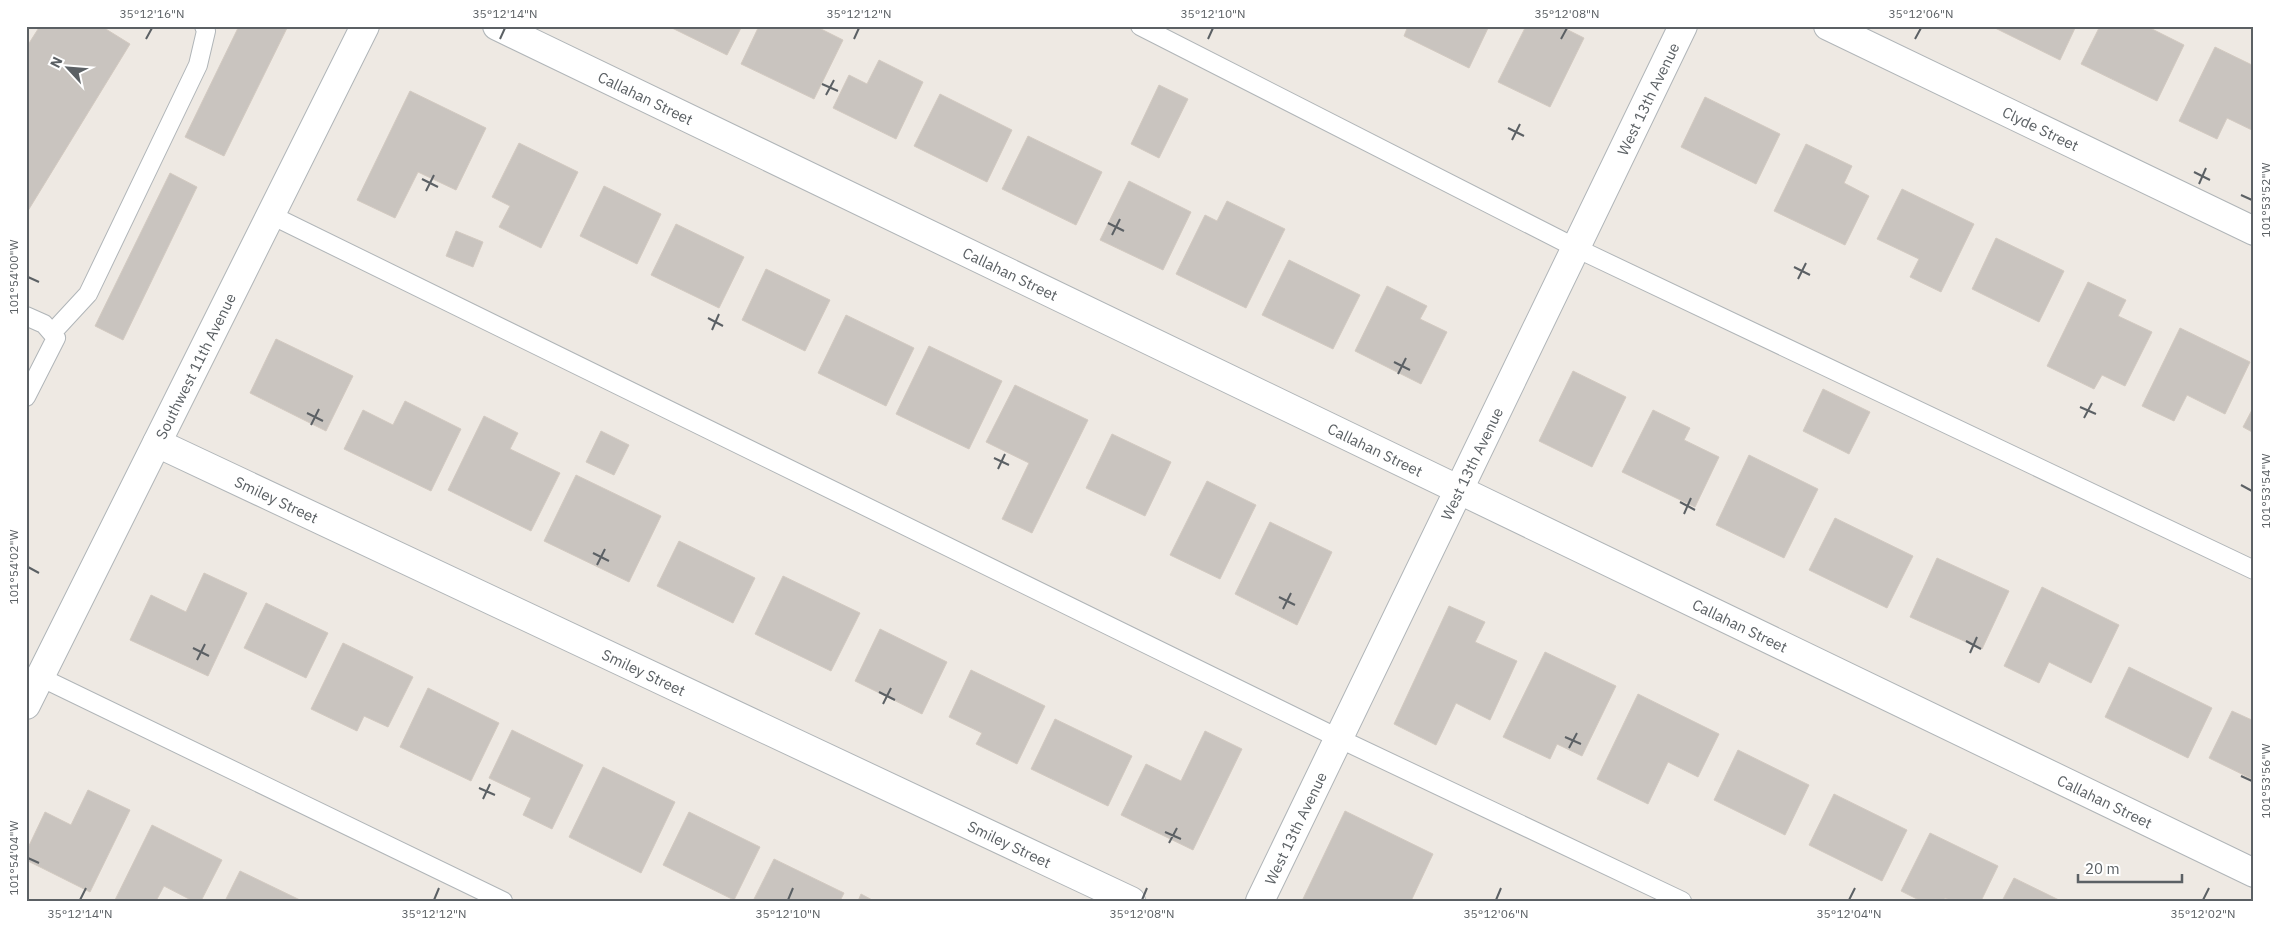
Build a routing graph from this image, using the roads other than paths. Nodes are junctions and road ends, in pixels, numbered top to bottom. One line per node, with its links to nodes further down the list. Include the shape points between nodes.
1 (204, 26): 11 (lane, via 206,31 198,65 88,294)
2 (365, 26): 7 (street, Southwest 11th Avenue)
3 (497, 26): 14 (street, Callahan Street)
4 (1140, 26): 9 (lane)
5 (1683, 26): 9 (street, West 13th Avenue)
6 (1828, 26): 8 (street, Clyde Street)
7 (271, 215): 13 (street, Southwest 11th Avenue); 18 (lane)
8 (2254, 231)
9 (1576, 248): 14 (street, West 13th Avenue); 15 (lane)
10 (26, 316): 11 (lane, via 44,324)
11 (52, 333): 12 (lane, via 56,338)
12 (26, 397)
13 (157, 443): 16 (street, Southwest 11th Avenue); 21 (street, Smiley Street)
14 (1458, 490): 18 (street, West 13th Avenue); 19 (street, Callahan Street)
15 (2254, 570)
16 (40, 677): 17 (street, Southwest 11th Avenue); 20 (lane)
17 (26, 705)
18 (1338, 738): 22 (street, West 13th Avenue); 23 (lane)
19 (2254, 873)
20 (503, 901)
21 (1131, 901)
22 (1260, 901)
23 (1682, 901)

